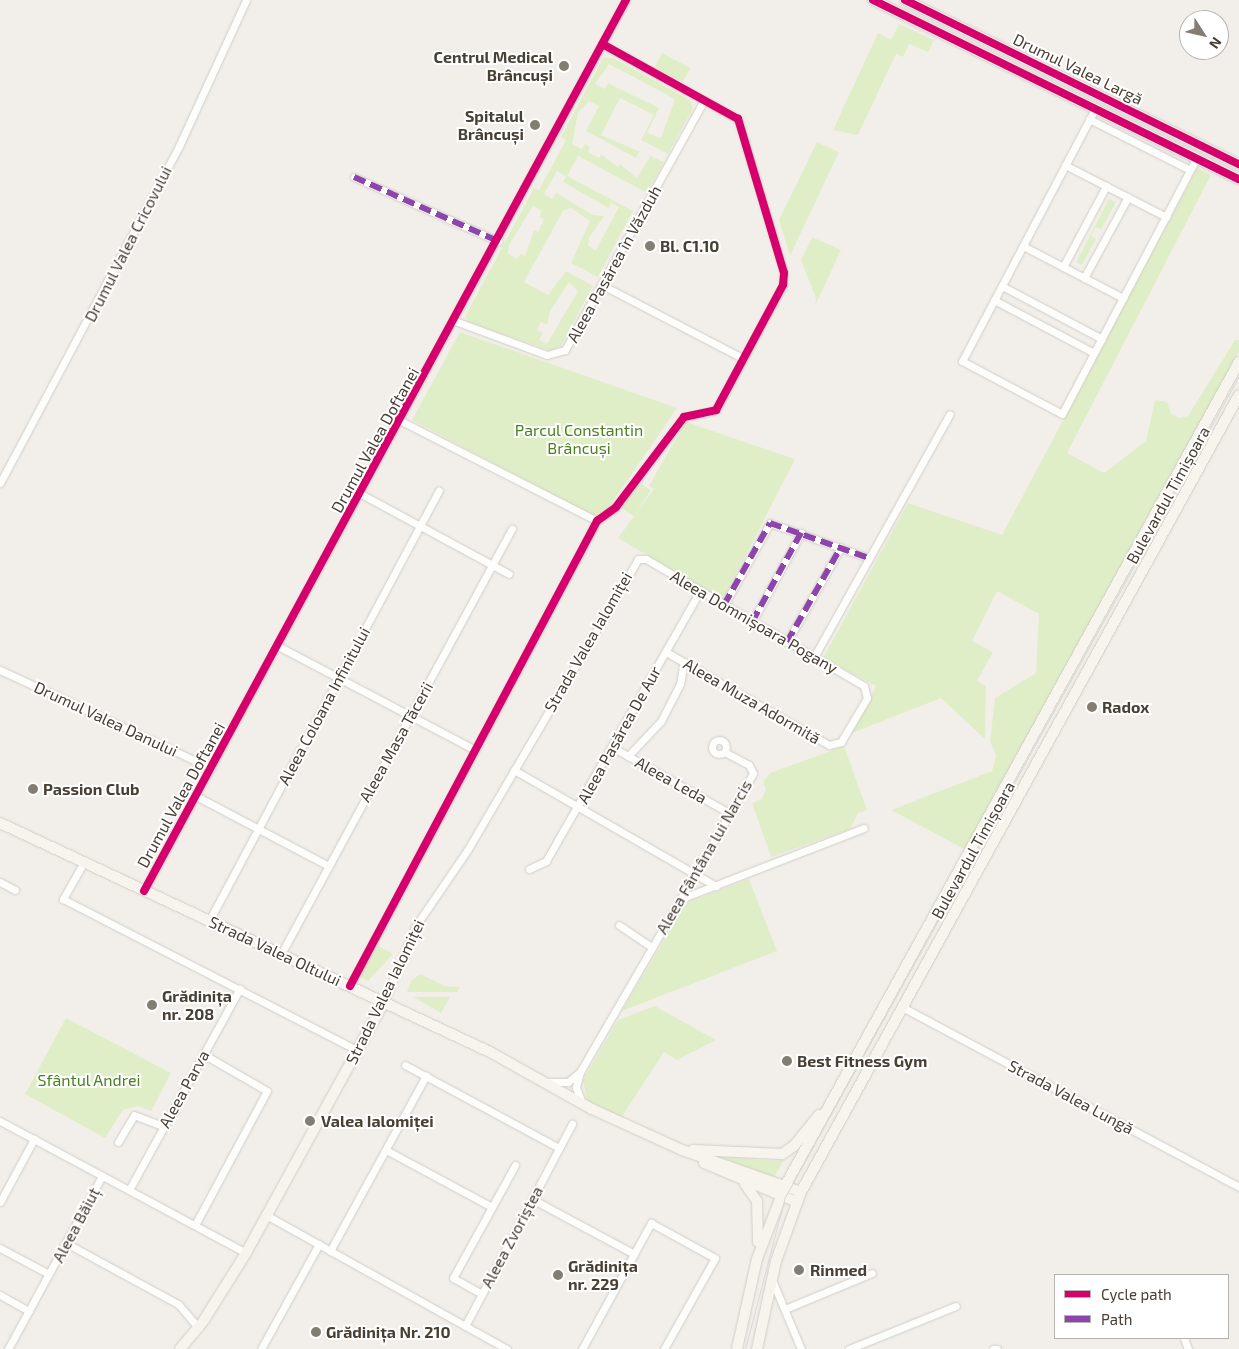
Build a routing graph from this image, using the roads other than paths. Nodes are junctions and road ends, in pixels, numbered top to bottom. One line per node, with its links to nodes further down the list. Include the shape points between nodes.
1 (246, 0): 37 (street, Drumul Valea Cricovului, via 179,146)
2 (626, 0): 8 (street, Drumul Valea Doftanei)
3 (872, 0): 6 (main road, Drumul Valea Largă)
4 (903, 0): 5 (main road, Drumul Valea Largă); 6 (main road)
5 (916, 6): 7 (main road); 13 (main road, Drumul Valea Largă)
6 (896, 12): 7 (main road, Drumul Valea Largă)
7 (910, 18): 10 (main road, Drumul Valea Largă)
8 (602, 44): 9 (street); 21 (street, Drumul Valea Doftanei)
9 (704, 100): 25 (street, Aleea Pasărea în Văzduh); 32 (street, via 740,122 784,273 781,290)
10 (1095, 109): 11 (street); 12 (main road, Drumul Valea Largă)
11 (1089, 119): 14 (street); 15 (street)
12 (1196, 158): 15 (street); 17 (main road, Drumul Valea Largă)
13 (1239, 164)
14 (1065, 165): 18 (street); 22 (street)
15 (1190, 170): 20 (street)
16 (354, 177): 21 (street)
17 (1239, 180)
18 (1106, 186): 19 (street); 23 (street)
19 (1128, 197): 20 (street); 24 (street)
20 (1166, 216): 27 (street)
21 (498, 241): 29 (street, Drumul Valea Doftanei)
22 (1023, 246): 23 (street); 26 (street)
23 (1063, 267): 24 (street)
24 (1084, 278): 27 (street)
25 (602, 285): 29 (street, Aleea Pasărea în Văzduh, via 568,346 558,355); 32 (street)
26 (1002, 286): 28 (street); 30 (street)
27 (1123, 298): 30 (street)
28 (994, 300): 31 (street); 31 (street, via 962,361 1062,414)
29 (455, 321): 36 (street, Drumul Valea Doftanei)
30 (1102, 339): 31 (street)
31 (1094, 353)
32 (744, 359): 40 (street, via 711,413 682,419 616,507)
33 (1239, 362): 60 (main road, Bulevardul Timișoara)
34 (1239, 395): 62 (main road, Bulevardul Timișoara)
35 (950, 414): 45 (street)
36 (401, 421): 39 (street, Drumul Valea Doftanei); 40 (street)
37 (0, 483)
38 (440, 490): 41 (street, Aleea Coloana Infinitului)
39 (361, 494): 41 (street); 53 (street, Drumul Valea Doftanei)
40 (597, 521): 64 (street)
41 (421, 526): 47 (street); 58 (street, Aleea Coloana Infinitului)
42 (512, 529): 47 (street, Aleea Masa Tăcerii)
43 (801, 533): 44 (street); 50 (street, via 770,523); 51 (street)
44 (841, 548): 45 (street); 52 (street)
45 (869, 558): 55 (street)
46 (638, 559): 49 (street, Aleea Domnișoara Pogany, via 646,559); 68 (street, Strada Valea Ialomiței)
47 (492, 565): 48 (street); 61 (street, Aleea Masa Tăcerii)
48 (509, 574)
49 (700, 591): 50 (street, Aleea Domnișoara Pogany); 54 (street, Aleea Pasărea De Aur)
50 (724, 605): 51 (street, Aleea Domnișoara Pogany)
51 (752, 622): 52 (street, Aleea Domnișoara Pogany)
52 (787, 642): 55 (street, Aleea Domnișoara Pogany)
53 (278, 646): 58 (street); 67 (street, Drumul Valea Doftanei)
54 (666, 652): 56 (street, Aleea Muza Adormită); 63 (street, Aleea Pasărea De Aur)
55 (814, 657): 59 (street, Aleea Domnișoara Pogany)
56 (684, 662): 59 (street, Aleea Muza Adormită, via 829,745 841,742); 66 (street, Aleea Pasărea De Aur, via 680,684 661,721)
57 (0, 670): 67 (street, Drumul Valea Danului)
58 (339, 678): 61 (street); 74 (street, Aleea Coloana Infinitului)
59 (867, 690)
60 (1050, 709): 62 (main road); 98 (main road, Bulevardul Timișoara)
61 (410, 716): 64 (street); 76 (street, Aleea Masa Tăcerii)
62 (1063, 716): 91 (main road, Bulevardul Timișoara)
63 (612, 747): 66 (street, Aleea Leda); 70 (street, Aleea Pasărea De Aur)
64 (475, 750): 88 (street)
65 (725, 752): 71 (street, Aleea Fântâna lui Narcis, via 753,770)
66 (628, 756): 71 (street, Aleea Leda)
67 (211, 768): 69 (street, Drumul Valea Doftanei)
68 (514, 770): 70 (street); 90 (street, Strada Valea Ialomiței, via 415,927)
69 (196, 796): 74 (street); 82 (street, Drumul Valea Doftanei)
70 (578, 807): 77 (street, Aleea Pasărea De Aur, via 546,861); 78 (street)
71 (729, 813): 78 (street, Aleea Fântâna lui Narcis)
72 (0, 825): 75 (main road, Strada Valea Oltului)
73 (864, 828): 80 (street)
74 (258, 829): 76 (street); 84 (street, Aleea Coloana Infinitului)
75 (84, 862): 82 (main road, Strada Valea Oltului); 89 (street, via 63,899 188,966 197,966)
76 (329, 866): 87 (street, Aleea Masa Tăcerii)
77 (529, 869)
78 (694, 874): 80 (street); 83 (street, Aleea Fântâna lui Narcis)
79 (0, 882): 81 (street)
80 (716, 886): 83 (street)
81 (15, 890)
82 (144, 891): 84 (main road, Strada Valea Oltului)
83 (680, 899): 86 (street, Aleea Fântâna lui Narcis)
84 (209, 921): 87 (main road, Strada Valea Oltului)
85 (619, 925): 86 (street, Aleea Fântâna lui Narcis)
86 (652, 947): 95 (street, Aleea Fântâna lui Narcis)
87 (281, 954): 88 (main road, Strada Valea Oltului)
88 (350, 986): 90 (main road, Strada Valea Oltului)
89 (240, 988): 92 (street); 93 (street, Aleea Parva)
90 (384, 1002): 92 (main road, Strada Valea Ialomiței); 97 (main road, Strada Valea Oltului)
91 (904, 1008): 105 (main road, Bulevardul Timișoara); 113 (street, Strada Valea Lungă)
92 (357, 1050): 120 (main road, Strada Valea Ialomiței)
93 (203, 1054): 102 (street, Aleea Parva); 121 (street, via 268,1091)
94 (405, 1065): 96 (street)
95 (580, 1072): 97 (street, via 568,1082); 99 (street, Aleea Fântâna lui Narcis, via 576,1087)
96 (426, 1076): 107 (street); 108 (street)
97 (549, 1082): 99 (main road, Strada Valea Oltului)
98 (840, 1086): 103 (main road, Bulevardul Timișoara); 109 (main road, via 787,1152)
99 (582, 1104): 109 (main road, Strada Valea Oltului)
100 (0, 1121): 104 (street)
101 (572, 1124): 107 (street, Aleea Zvoriștea)
102 (163, 1126): 106 (street, via 134,1115); 114 (street, Aleea Parva)
103 (814, 1134): 105 (main road); 115 (main road, Bulevardul Timișoara)
104 (34, 1139): 111 (street); 118 (street)
105 (828, 1141): 116 (main road, Bulevardul Timișoara)
106 (118, 1142)
107 (560, 1148): 117 (street, Aleea Zvoriștea)
108 (386, 1150): 119 (street); 125 (street)
109 (682, 1150): 112 (main road, Strada Valea Oltului); 115 (main road, Strada Valea Oltului)
110 (515, 1165): 119 (street)
111 (102, 1176): 114 (street); 122 (street, Aleea Băiuț)
112 (742, 1181): 115 (main road, Strada Valea Oltului); 128 (main road, via 757,1201)
113 (1239, 1187)
114 (129, 1190): 121 (street)
115 (783, 1191): 116 (main road, Strada Valea Oltului); 128 (main road, Bulevardul Timișoara)
116 (799, 1197): 131 (main road, Bulevardul Timișoara)
117 (532, 1199): 127 (street); 132 (street, Aleea Zvoriștea)
118 (0, 1202)
119 (492, 1207): 132 (street, via 453,1278)
120 (266, 1215): 123 (street); 126 (main road, Strada Valea Ialomiței)
121 (195, 1225): 126 (street)
122 (66, 1243): 130 (street, Aleea Băiuț); 138 (street, via 178,1304)
123 (318, 1244): 125 (street); 142 (street)
124 (0, 1248): 130 (street, Aleea Băiuț)
125 (330, 1251): 137 (street)
126 (246, 1252): 138 (main road, Strada Valea Ialomiței)
127 (634, 1254): 143 (street); 144 (street, via 651,1223 714,1258)
128 (757, 1259): 145 (main road, Bulevardul Timișoara)
129 (872, 1273): 135 (street)
130 (49, 1274): 136 (street, Aleea Băiuț)
131 (772, 1280): 135 (street); 146 (main road, Bulevardul Timișoara)
132 (482, 1294): 137 (street, Aleea Zvoriștea)
133 (0, 1295): 136 (street)
134 (956, 1306): 148 (street)
135 (785, 1309): 147 (street)
136 (28, 1311): 140 (street, Aleea Băiuț)
137 (465, 1326): 139 (street)
138 (199, 1328): 141 (main road, Strada Valea Ialomiței)
139 (503, 1348)
140 (8, 1349)
141 (180, 1349)
142 (261, 1349)
143 (582, 1349)
144 (664, 1349)
145 (737, 1349)
146 (757, 1349)
147 (801, 1349)
148 (849, 1349)
149 (993, 1349): 150 (street)
150 (997, 1349)

